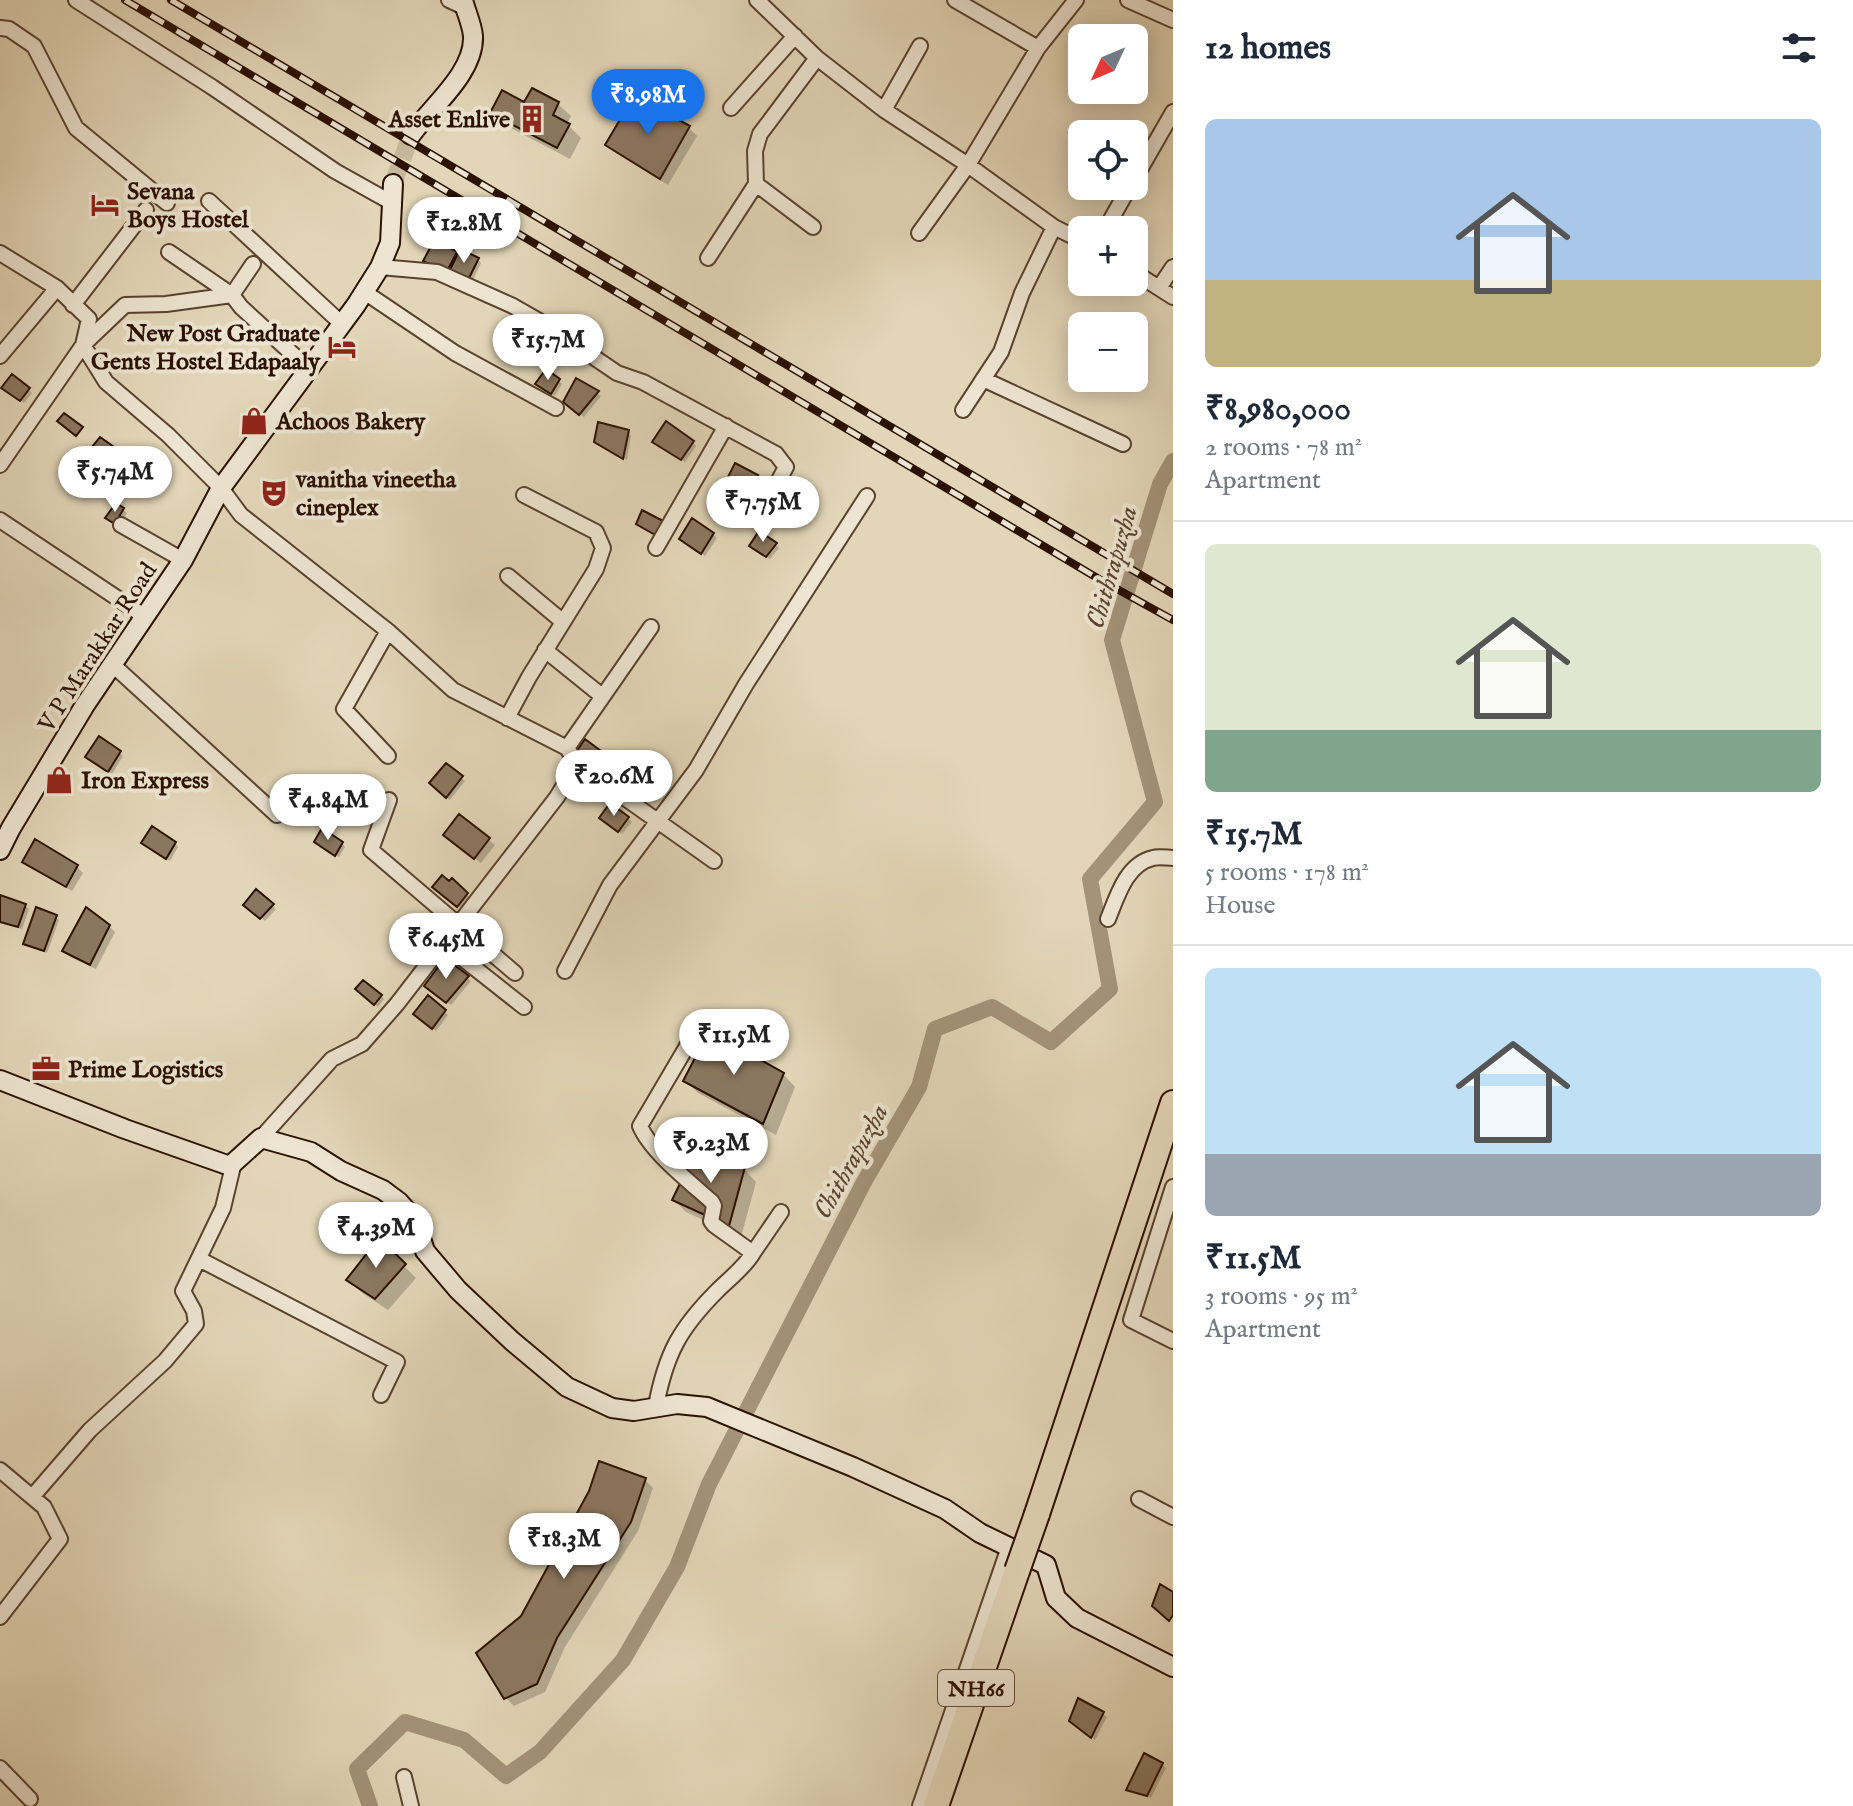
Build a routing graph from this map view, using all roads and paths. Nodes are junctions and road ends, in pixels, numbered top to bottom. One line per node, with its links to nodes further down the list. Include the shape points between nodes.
1 (76, 0): 23 (street, via 335,171)
2 (955, 0): 11 (street)
3 (1076, 0): 11 (street)
4 (1128, 0): 7 (street)
5 (761, 1): 9 (street)
6 (459, 2): 16 (street, via 473,34 472,48 447,94)
7 (1173, 20)
8 (0, 28): 22 (street, via 34,46 76,128)
9 (795, 36): 12 (street); 13 (street)
10 (920, 46): 14 (street)
11 (1038, 48): 18 (street)
12 (817, 58): 14 (street); 20 (street, via 760,134)
13 (731, 108)
14 (884, 110): 18 (street)
15 (1173, 112): 17 (street)
16 (411, 135)
17 (1148, 156)
18 (968, 165): 26 (street); 27 (street)
19 (393, 184): 23 (street, V P Marakkar Road)
20 (756, 184): 25 (street); 31 (street)
21 (209, 201): 42 (street)
22 (167, 203)
23 (394, 204): 33 (street, V P Marakkar Road, via 390,243)
24 (146, 210): 41 (street)
25 (813, 227)
26 (1054, 227): 28 (street); 46 (street, via 1001,352)
27 (919, 233)
28 (1068, 234)
29 (169, 252): 39 (street)
30 (0, 253): 36 (street)
31 (708, 258)
32 (253, 264): 39 (street)
33 (380, 267): 38 (street, V P Marakkar Road); 49 (street, via 451,277 548,326 617,373)
34 (1173, 267): 37 (street)
35 (1148, 281): 37 (street)
36 (57, 288): 41 (street); 44 (street)
37 (1159, 288): 40 (street)
38 (363, 291): 42 (street, V P Marakkar Road); 47 (street, via 455,353)
39 (232, 295): 43 (street, via 125,305); 45 (street)
40 (1173, 297)
41 (73, 305): 43 (street, via 89,319)
42 (342, 324): 45 (street, V P Marakkar Road)
43 (83, 345): 51 (street); 52 (street, via 106,382)
44 (0, 356)
45 (309, 369): 52 (street, V P Marakkar Road)
46 (983, 379): 48 (street); 50 (street)
47 (556, 408)
48 (963, 410)
49 (726, 426): 55 (street, via 786,465); 58 (street)
50 (1123, 444)
51 (0, 465)
52 (221, 488): 59 (street, V P Marakkar Road); 64 (street, via 241,515)
53 (524, 495): 62 (street, via 596,532 603,548 596,569)
54 (867, 496): 74 (street)
55 (764, 508)
56 (0, 520): 61 (street)
57 (121, 525): 59 (street)
58 (656, 548)
59 (183, 560): 61 (street, V P Marakkar Road)
60 (508, 576): 62 (street)
61 (144, 616): 66 (street, V P Marakkar Road)
62 (562, 621): 65 (street)
63 (651, 627): 67 (street)
64 (388, 631): 68 (street, via 453,690); 70 (street, via 344,709)
65 (545, 650): 67 (street); 68 (street)
66 (113, 665): 73 (street); 75 (street, V P Marakkar Road)
67 (602, 696): 69 (street)
68 (507, 718): 69 (street)
69 (567, 748): 71 (street)
70 (388, 756)
71 (577, 764): 74 (street); 79 (street)
72 (389, 800): 79 (street, via 371,850)
73 (277, 815)
74 (659, 822): 77 (street); 81 (street, via 610,885)
75 (0, 850)
76 (1173, 858): 78 (street, via 1152,858 1133,869)
77 (714, 861)
78 (1108, 919)
79 (458, 924): 80 (street); 82 (street)
80 (443, 943): 83 (street); 87 (street, via 362,1044 332,1059)
81 (565, 971)
82 (515, 973)
83 (524, 1007)
84 (703, 1019): 91 (street, via 640,1126 712,1202 714,1225)
85 (0, 1080): 88 (street, via 210,1161 230,1166)
86 (1173, 1103): 108 (highway, NH66, bridge)
87 (261, 1138): 88 (street); 95 (street, via 311,1152 399,1202 415,1220 425,1251 458,1290 567,1387 612,1408)
88 (234, 1162): 92 (street, via 223,1208)
89 (1173, 1187): 93 (street, via 1131,1320)
90 (781, 1212): 91 (street)
91 (753, 1253): 95 (street, via 683,1329 663,1371)
92 (199, 1259): 94 (street, via 397,1362); 97 (street, via 183,1291 196,1324 165,1361 90,1430)
93 (1173, 1341)
94 (381, 1395)
95 (656, 1406): 100 (street, via 707,1407 751,1424 945,1509)
96 (0, 1470): 97 (street)
97 (32, 1497): 101 (street, via 44,1507 60,1539)
98 (1139, 1499): 99 (street)
99 (1173, 1517)
100 (1009, 1547): 102 (street, via 1046,1565 1056,1598 1077,1618); 107 (street)
101 (0, 1617)
102 (1173, 1667)
103 (0, 1768): 105 (street)
104 (404, 1777): 106 (street)
105 (30, 1799)
106 (411, 1806)
107 (920, 1806)
108 (936, 1806)

